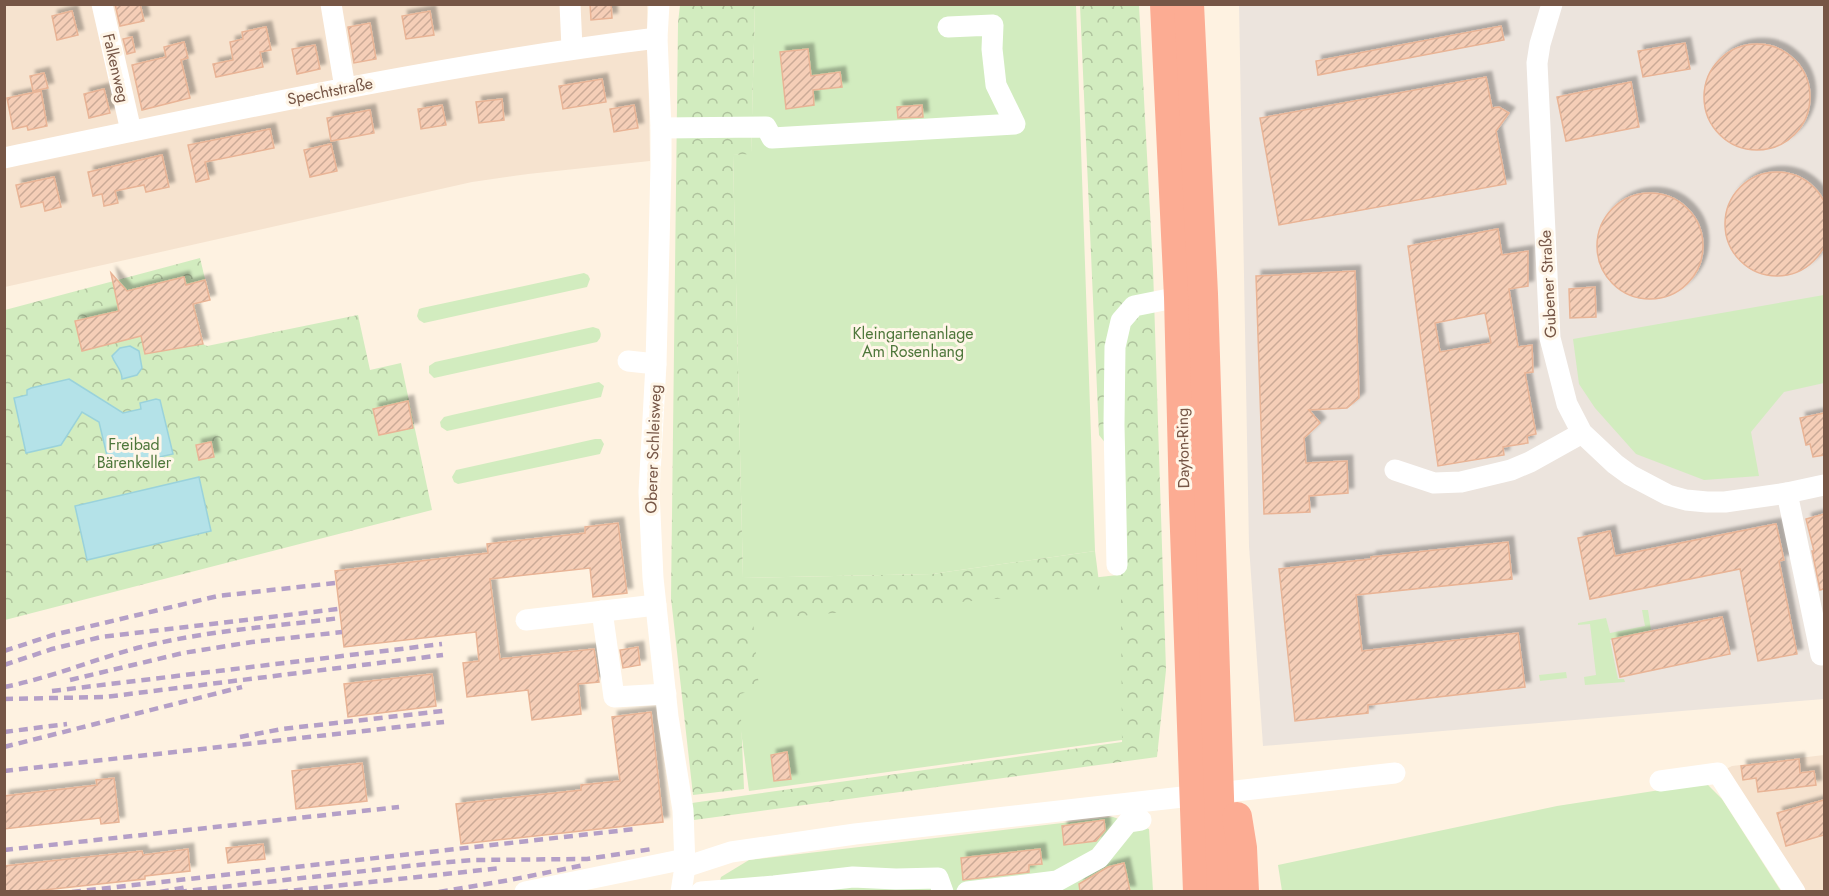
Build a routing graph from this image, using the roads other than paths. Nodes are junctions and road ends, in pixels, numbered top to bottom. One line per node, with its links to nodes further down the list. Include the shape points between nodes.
1 (102, 4): 15 (street, Falkenweg)
2 (331, 4): 12 (street)
3 (570, 4): 10 (street)
4 (659, 4): 9 (street, Oberer Schleisweg)
5 (1165, 4): 17 (highway, Dayton-Ring)
6 (1190, 4): 30 (highway, Dayton-Ring, via 1204,305)
7 (1552, 4): 20 (street, Gubener Straße, via 1537,63 1550,338 1567,404)
8 (948, 27): 11 (street, via 993,25)
9 (657, 38): 10 (street, Spechtstraße); 14 (street, Oberer Schleisweg)
10 (572, 48): 12 (street, Spechtstraße)
11 (996, 85): 13 (street); 13 (street, via 1015,124)
12 (345, 88): 15 (street, Spechtstraße)
13 (985, 126): 14 (street, via 772,138 766,127 715,120)
14 (661, 128): 19 (street, Oberer Schleisweg)
15 (130, 131): 16 (street, Spechtstraße)
16 (4, 158)
17 (1179, 297): 24 (street, via 1134,306 1121,321 1117,338 1113,425); 30 (highway, Dayton-Ring)
18 (628, 361): 19 (street)
19 (656, 364): 25 (street, Oberer Schleisweg, via 649,492)
20 (1582, 433): 21 (street, via 1511,470 1461,482 1434,483); 23 (street, Gubener Straße, via 1630,475 1668,495 1725,502)
21 (1395, 470)
22 (1824, 485): 23 (street, Gubener Straße)
23 (1787, 493): 28 (street)
24 (1117, 566)
25 (656, 605): 26 (street); 29 (street, Oberer Schleisweg)
26 (602, 611): 27 (street); 29 (street, via 614,697)
27 (526, 620)
28 (1821, 655)
29 (666, 694): 34 (street, Oberer Schleisweg, via 683,810)
30 (1206, 752): 40 (highway, via 1182,813); 41 (highway, Dayton-Ring); 42 (highway, Dayton-Ring); 43 (highway, via 1237,814)
31 (1395, 773): 33 (street, via 1276,786)
32 (1660, 782): 44 (street, via 1718,773)
33 (1141, 811): 34 (street, via 855,834 754,848); 39 (street, via 1099,858 1057,881)
34 (685, 863): 35 (street); 36 (street, Oberer Schleisweg)
35 (525, 891)
36 (681, 891)
37 (701, 891): 38 (street, via 853,877 938,878)
38 (943, 891)
39 (967, 891)
40 (1180, 891)
41 (1198, 891)
42 (1222, 891)
43 (1244, 891)
44 (1795, 891)

